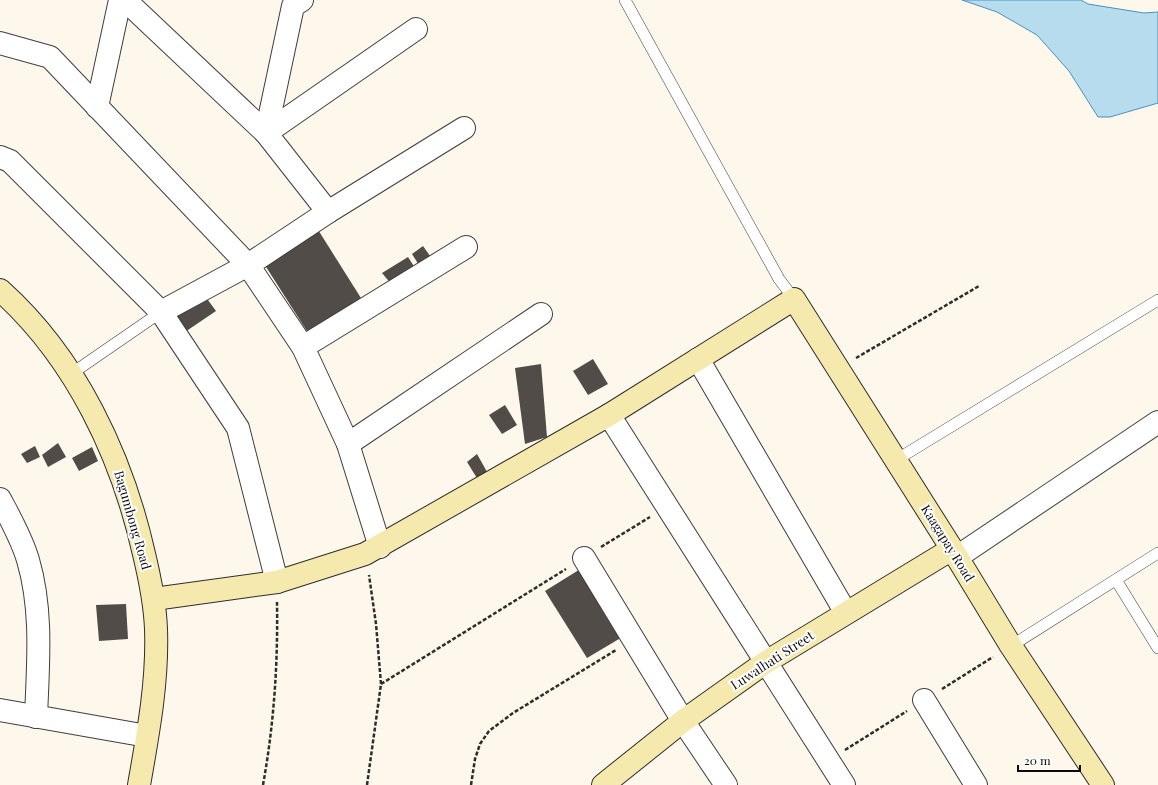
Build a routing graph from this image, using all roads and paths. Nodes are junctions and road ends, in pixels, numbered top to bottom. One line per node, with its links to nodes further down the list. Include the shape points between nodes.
1 (120, 0): 7 (street)
2 (125, 0): 9 (street)
3 (302, 0): 9 (street, via 293,6)
4 (624, 0): 16 (lane, via 779,278)
5 (416, 29): 9 (street)
6 (0, 43): 7 (street, via 50,57)
7 (97, 106): 13 (street)
8 (464, 128): 11 (street)
9 (266, 133): 11 (street)
10 (3, 164): 18 (street)
11 (328, 212): 13 (street)
12 (466, 247): 20 (street)
13 (248, 265): 18 (street); 20 (street)
14 (979, 286): 22 (path)
15 (0, 290): 23 (street, Bagumbong Road, via 37,328)
16 (794, 299): 21 (street); 22 (street, Kaagapay Road)
17 (1158, 300): 27 (lane)
18 (161, 312): 23 (lane); 35 (street, via 238,428)
19 (541, 314): 26 (street)
20 (303, 347): 26 (street)
21 (698, 359): 24 (street); 37 (street)
22 (838, 368): 27 (street, Kaagapay Road)
23 (71, 374): 36 (street, Bagumbong Road, via 90,407 118,469 141,540)
24 (609, 415): 29 (street); 30 (street)
25 (1158, 422): 31 (street)
26 (348, 444): 30 (street)
27 (896, 460): 31 (street, Kaagapay Road)
28 (0, 499): 45 (street, via 28,560 37,603 39,655)
29 (667, 506): 33 (path); 41 (street)
30 (373, 550): 35 (street); 42 (path)
31 (954, 553): 37 (street, Luwalhati Street); 39 (street, Kaagapay Road)
32 (1158, 553): 34 (lane)
33 (584, 558): 38 (street); 42 (path)
34 (1116, 580): 39 (lane); 40 (lane)
35 (277, 582): 36 (street); 51 (path, via 278,651 275,702)
36 (154, 599): 47 (street, Bagumbong Road, via 155,663)
37 (846, 613): 41 (street, Luwalhati Street)
38 (633, 639): 46 (street); 53 (path, via 488,731 475,759)
39 (1011, 646): 56 (street, Kaagapay Road)
40 (1158, 648)
41 (766, 662): 46 (street, Luwalhati Street); 48 (street)
42 (381, 684): 52 (path)
43 (924, 700): 55 (street)
44 (0, 710): 45 (street)
45 (36, 716): 47 (street)
46 (683, 721): 49 (street, Luwalhati Street); 54 (street)
47 (147, 736): 50 (street, Bagumbong Road)
48 (838, 783)
49 (605, 784)
50 (139, 785)
51 (263, 785)
52 (367, 785)
53 (471, 785)
54 (726, 785)
55 (976, 785)
56 (1103, 785)

